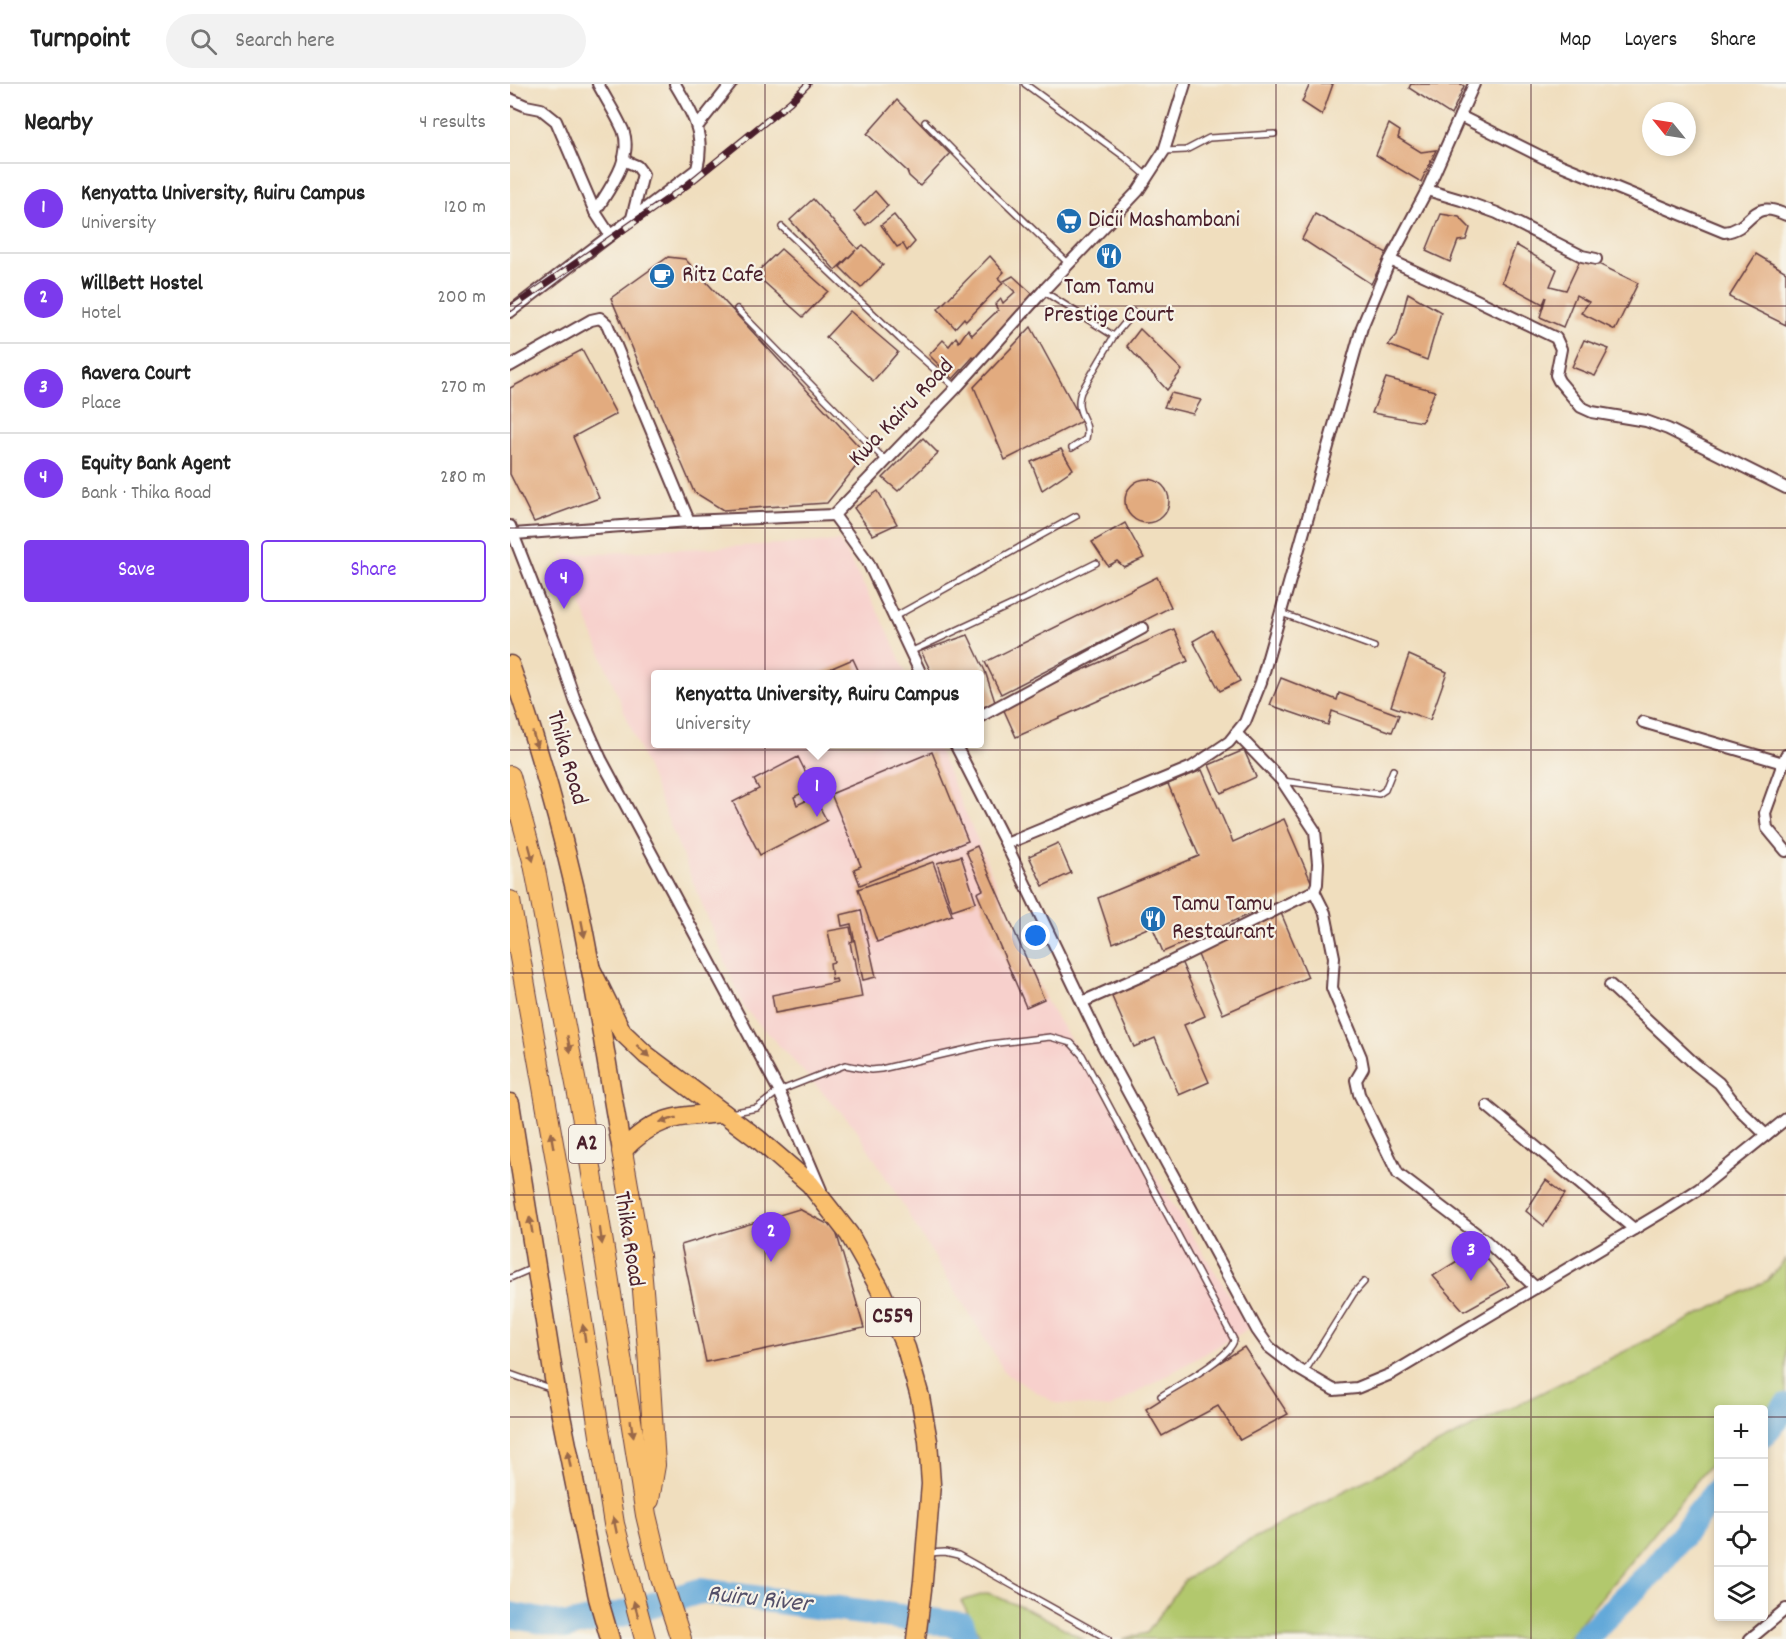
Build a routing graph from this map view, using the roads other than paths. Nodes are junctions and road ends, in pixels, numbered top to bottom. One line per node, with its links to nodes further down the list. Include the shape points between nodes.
1 (598, 84): 13 (street, via 624,132)
2 (675, 84): 10 (street)
3 (731, 84): 10 (street)
4 (1025, 84): 14 (lane)
5 (1185, 84): 12 (street, Kwa Kairu Road)
6 (1474, 84): 8 (street)
7 (510, 99): 16 (street, via 541,109 556,121)
8 (1460, 116): 15 (street); 17 (street, via 1544,158 1724,232 1736,231 1758,211 1769,208)
9 (925, 122): 23 (lane)
10 (697, 127): 18 (street, via 697,169)
11 (1274, 134): 12 (lane, via 1209,138 1186,150)
12 (1164, 151): 14 (street, Kwa Kairu Road)
13 (623, 160): 16 (street); 18 (street, via 638,166 643,174)
14 (1147, 176): 23 (street, Kwa Kairu Road, via 1138,191)
15 (1427, 190): 21 (street, via 1497,213); 22 (street)
16 (595, 212): 20 (street)
17 (1786, 215)
18 (632, 219): 20 (street)
19 (782, 227): 30 (lane)
20 (610, 235): 26 (street)
21 (1596, 259)
22 (1390, 260): 33 (street, via 1556,338 1561,349 1556,375 1581,407 1668,429); 39 (street, via 1362,327)
23 (1069, 264): 24 (street, Kwa Kairu Road)
24 (1043, 291): 28 (lane); 30 (street, Kwa Kairu Road)
25 (736, 309): 32 (lane)
26 (510, 312)
27 (1134, 312): 28 (lane)
28 (1114, 336): 31 (lane, via 1081,392 1079,410 1088,432 1086,439)
29 (510, 366): 36 (street, via 591,320 600,318 607,324)
30 (956, 388): 32 (street, Kwa Kairu Road)
31 (1072, 448)
32 (886, 460): 34 (street, Kwa Kairu Road)
33 (1786, 488)
34 (834, 514): 36 (street); 40 (street, via 868,562)
35 (1076, 516): 40 (lane)
36 (689, 521): 37 (street)
37 (512, 530): 61 (street, via 576,703 601,759)
38 (1096, 562): 43 (lane)
39 (1281, 613): 42 (lane); 48 (street, via 1261,682 1245,722)
40 (894, 617): 43 (street)
41 (1143, 628): 46 (street)
42 (1374, 647)
43 (910, 652): 45 (street)
44 (510, 665): 58 (main road, Thika Road, one-way to 58, via 547,778)
45 (919, 670)
46 (984, 714)
47 (1643, 722): 50 (street)
48 (1236, 733): 53 (street); 54 (street, via 1192,767)
49 (957, 748): 54 (street)
50 (1785, 759): 55 (street, via 1765,813 1767,828)
51 (1393, 770): 53 (lane, via 1385,790 1379,794)
52 (510, 776): 78 (highway, Thika Road / A2, one-way to 78, via 534,864 586,1136)
53 (1282, 781): 56 (street, via 1315,831 1318,863)
54 (1006, 844): 60 (street)
55 (1786, 851)
56 (1314, 891): 60 (street); 73 (street, via 1324,913 1334,957 1332,988 1361,1057 1363,1068 1356,1080 1359,1094 1398,1174 1486,1241)
57 (510, 901): 82 (highway, A2, one-way to 57, via 614,1524 559,1176)
58 (590, 967): 64 (main road, one-way to 64, via 622,1032); 67 (main road, Thika Road)
59 (1610, 985): 66 (street, via 1719,1083)
60 (1082, 1002): 74 (street, via 1257,1330 1269,1347)
61 (778, 1091): 64 (lane, via 757,1108); 68 (street); 77 (lane, via 845,1065 881,1069 989,1044 1050,1036 1071,1044 1082,1055 1234,1341 1221,1356)
62 (510, 1103): 70 (main road, one-way to 62)
63 (1487, 1106): 69 (street)
64 (723, 1113): 67 (main road, one-way to 67, via 661,1121 639,1133); 68 (main road, C559, via 785,1161)
65 (1786, 1119): 66 (street)
66 (1766, 1136): 69 (street, via 1699,1189)
67 (621, 1150): 78 (highway, via 640,1255 648,1350 655,1465)
68 (828, 1205): 79 (main road, C559, via 879,1287 906,1348 920,1397 931,1484)
69 (1634, 1229): 73 (street)
70 (537, 1267): 71 (lane); 76 (main road)
71 (510, 1278)
72 (1364, 1282): 74 (lane)
73 (1536, 1288): 74 (street, via 1391,1374 1357,1388 1334,1390)
74 (1304, 1372)
75 (510, 1374): 76 (lane)
76 (556, 1391): 83 (main road, one-way to 76, via 598,1598)
77 (1161, 1396)
78 (646, 1515): 81 (highway, Thika Road / A2)
79 (926, 1554): 84 (main road, C559); 85 (lane, via 958,1555)
80 (1786, 1609): 86 (street)
81 (679, 1632)
82 (645, 1637)
83 (610, 1639)
84 (916, 1639)
85 (1108, 1639)
86 (1750, 1639)

